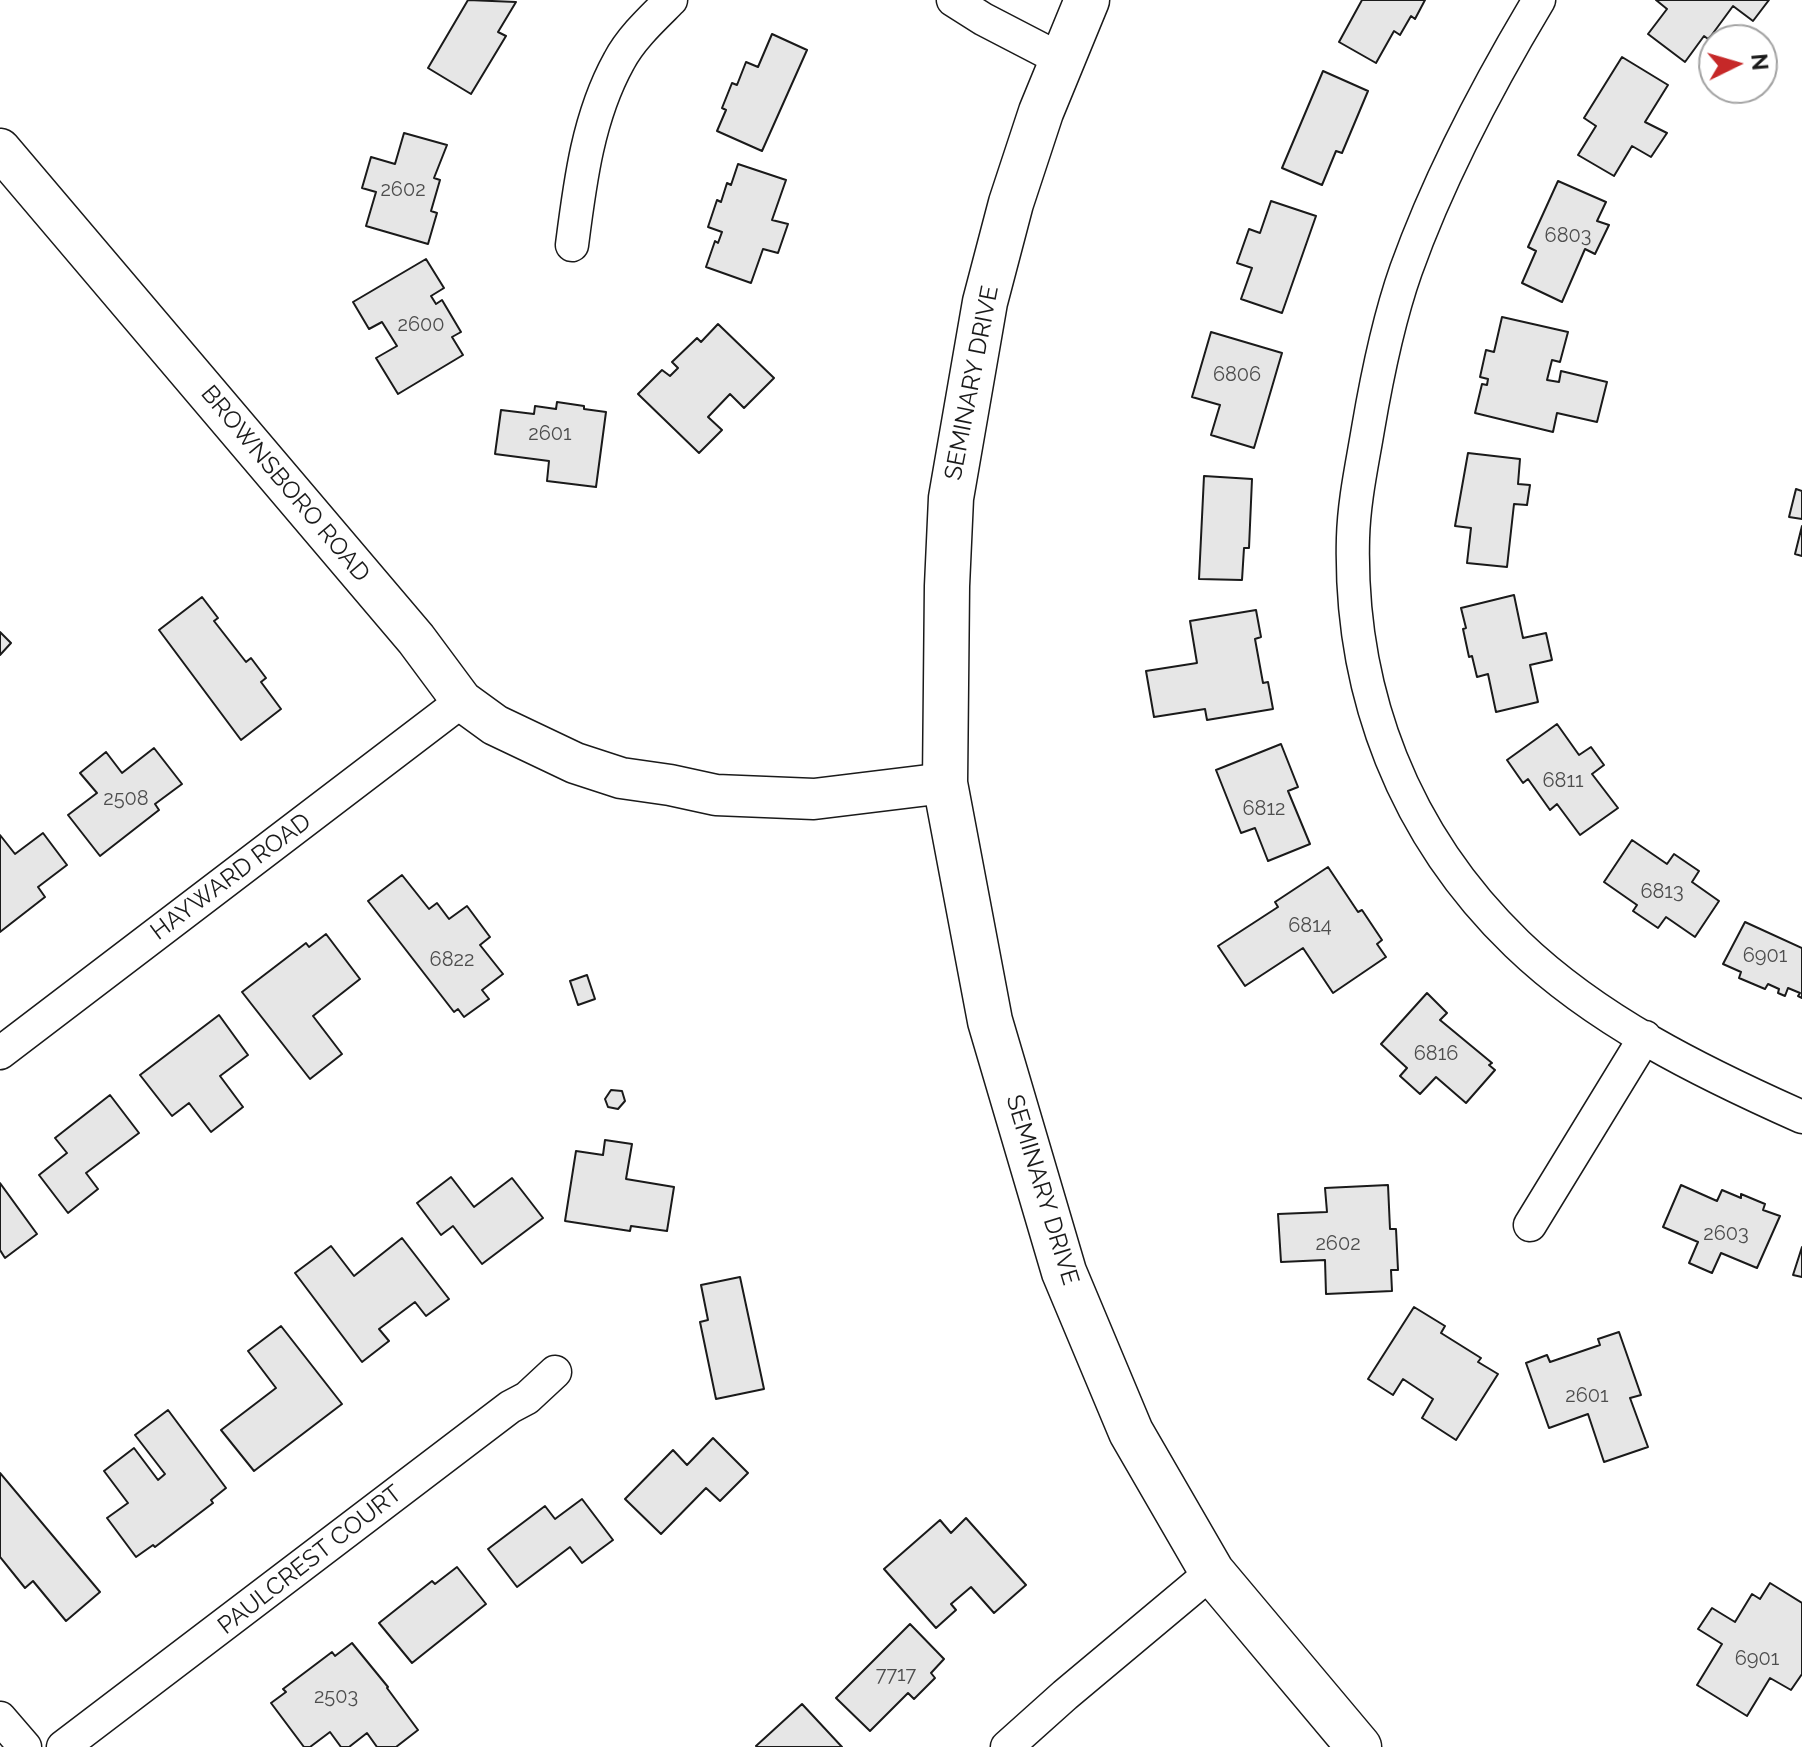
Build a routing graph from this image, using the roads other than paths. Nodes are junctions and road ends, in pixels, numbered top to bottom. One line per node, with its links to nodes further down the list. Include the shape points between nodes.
1 (671, 0): 7 (street, via 620,58 599,103)
2 (953, 0): 5 (street)
3 (1087, 0): 5 (main road, SEMINARY DRIVE)
4 (1539, 0): 10 (street, via 1453,158 1406,269 1372,407 1353,534 1353,583 1360,649 1393,769 1430,838 1472,896 1517,944)
5 (1062, 60): 9 (main road, SEMINARY DRIVE, via 1011,203 985,302 951,498)
6 (3, 162): 8 (street, BROWNSBORO ROAD, via 406,627)
7 (572, 245)
8 (462, 701): 9 (street, BROWNSBORO ROAD, via 539,748 604,773 716,795 814,799); 11 (street, HAYWARD ROAD)
9 (945, 783): 15 (main road, SEMINARY DRIVE, via 990,1021 1064,1272 1131,1432)
10 (1645, 1037): 12 (street); 13 (street)
11 (0, 1053)
12 (1802, 1117)
13 (1530, 1225)
14 (555, 1372): 18 (street, PAULCREST COURT)
15 (1212, 1572): 19 (street); 20 (main road)
16 (0, 1718): 17 (street)
17 (25, 1747)
18 (63, 1747)
19 (1007, 1747)
20 (1359, 1747)

